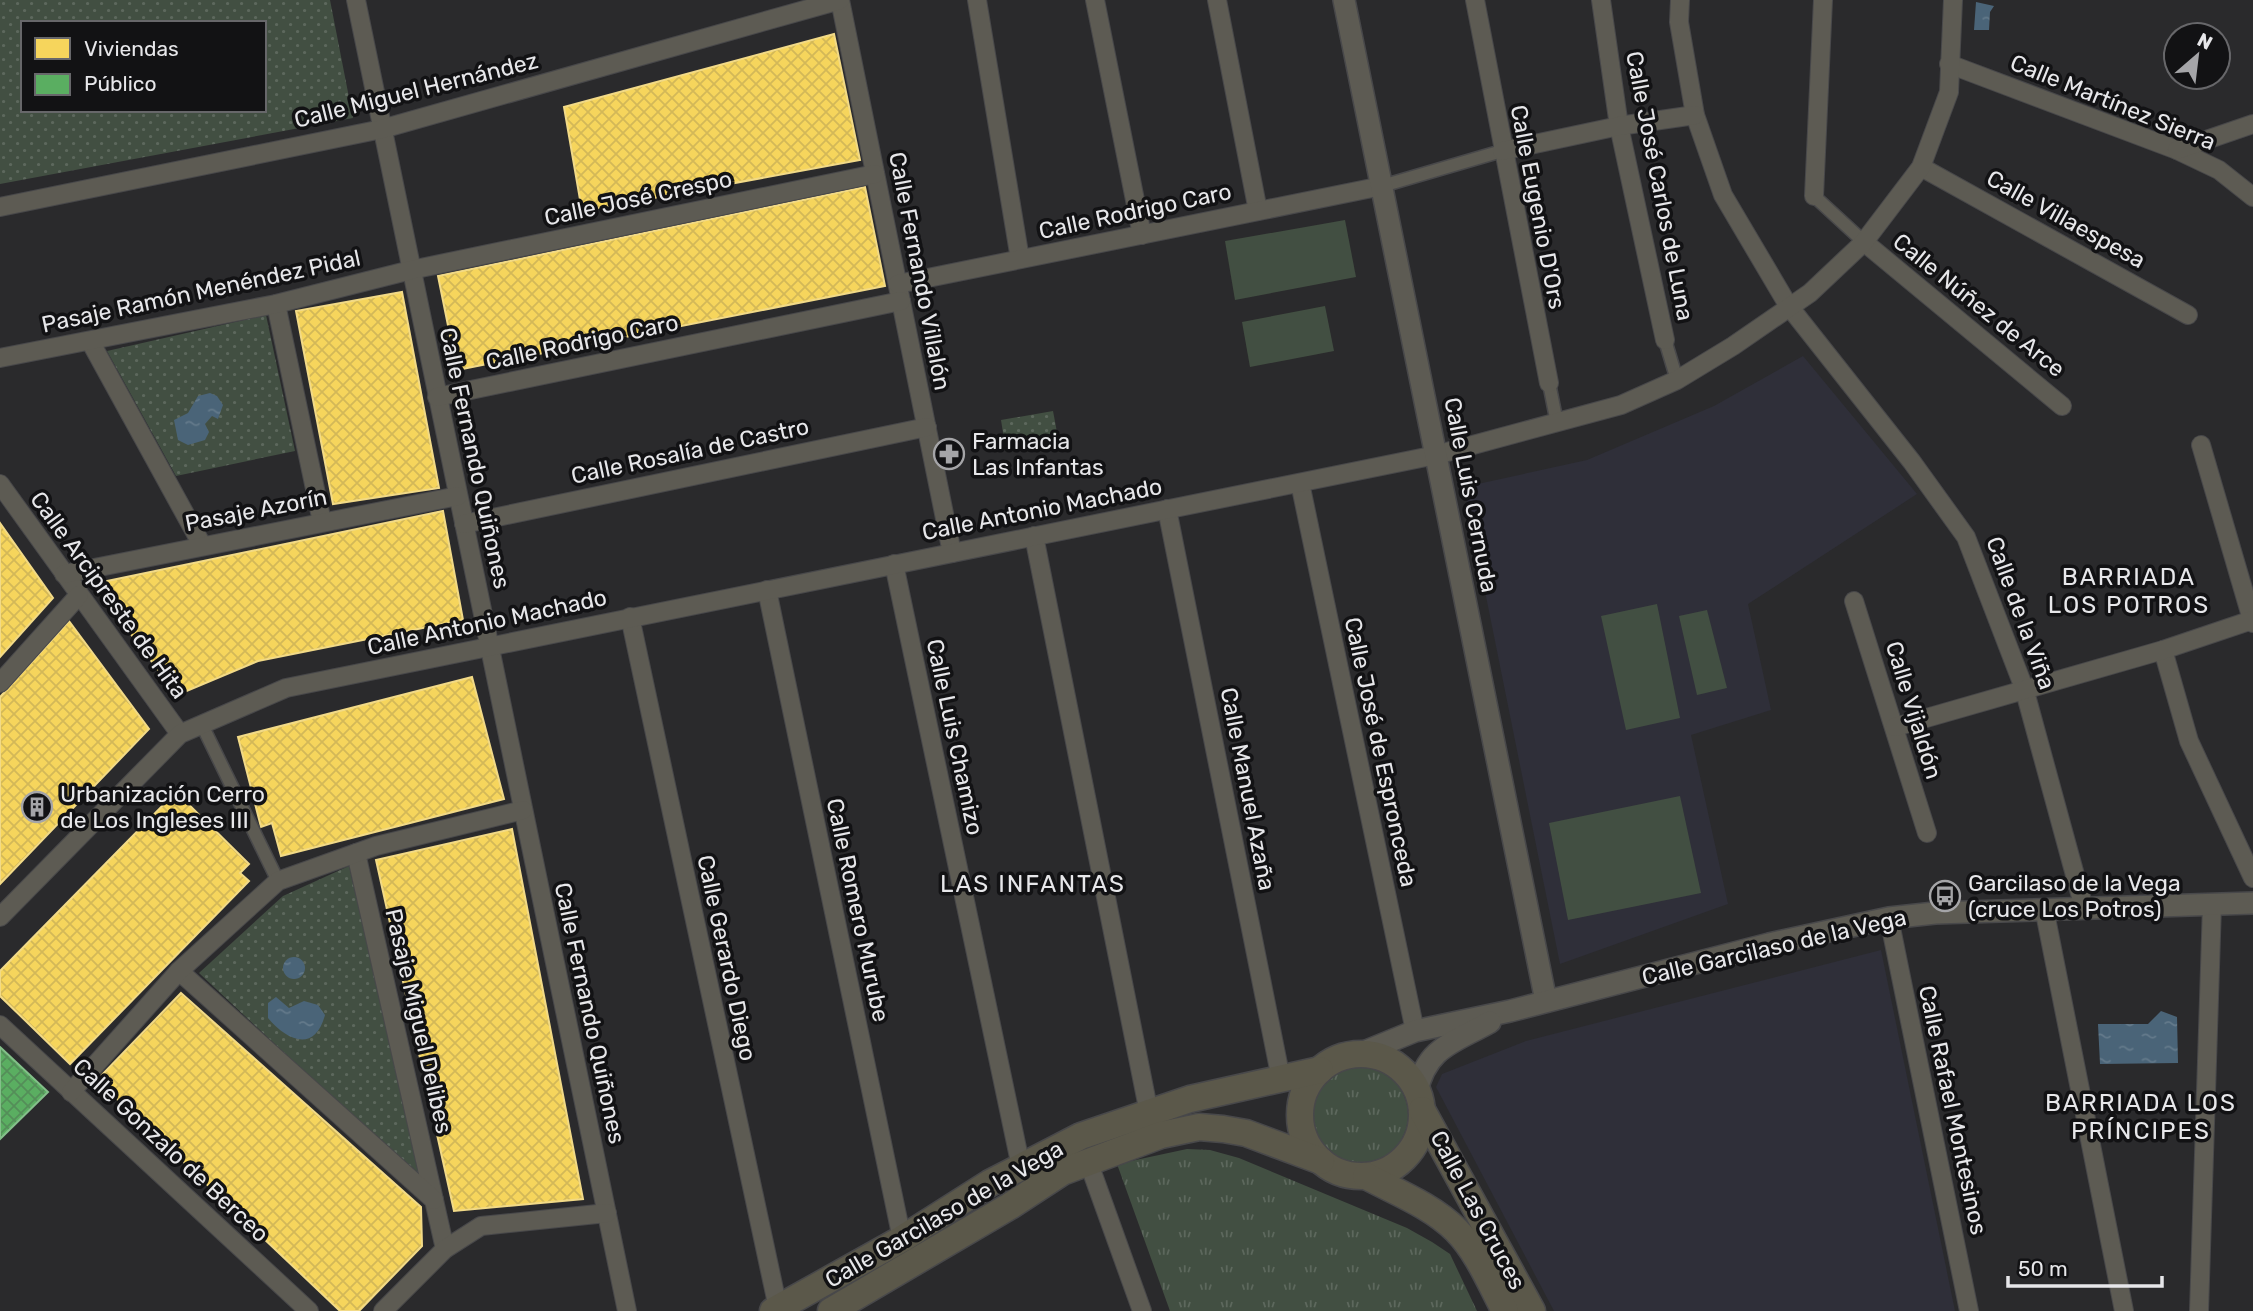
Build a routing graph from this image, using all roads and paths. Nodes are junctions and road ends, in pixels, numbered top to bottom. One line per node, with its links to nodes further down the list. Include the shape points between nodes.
1 (356, 0): 16 (street, Calle Fernando Quiñones)
2 (840, 0): 16 (street, Calle Miguel Hernández); 20 (street, Calle Fernando Villalón)
3 (977, 0): 28 (street)
4 (1095, 0): 26 (street)
5 (1217, 0): 25 (street)
6 (1345, 0): 21 (street, Calle Luis Cernuda)
7 (1475, 0): 18 (street, Calle Eugenio D'Ors)
8 (1601, 0): 15 (street, Calle José Carlos de Luna)
9 (1680, 0): 13 (street, Calle de la Viña, via 1679,22)
10 (1823, 0): 22 (street)
11 (1953, 0): 12 (street, Calle Antonio Machado)
12 (1949, 64): 17 (street, Calle Martínez Sierra); 19 (street, Calle Antonio Machado, via 1949,92)
13 (1695, 115): 15 (street); 32 (street, Calle de la Viña, via 1723,195)
14 (2253, 124): 17 (street)
15 (1619, 126): 18 (street); 34 (street, Calle José Carlos de Luna)
16 (382, 129): 24 (street, Calle Miguel Hernández); 29 (street, Calle Fernando Quiñones)
17 (2177, 150): 23 (street, Calle Martínez Sierra, via 2219,170)
18 (1502, 151): 21 (street); 38 (street, Calle Eugenio D'Ors)
19 (1921, 167): 27 (street, Calle Antonio Machado); 33 (street, Calle Villaespesa)
20 (876, 174): 29 (street, Calle José Crespo); 30 (street, Calle Fernando Villalón)
21 (1382, 186): 25 (street, Calle Rodrigo Caro); 44 (street, Calle Luis Cernuda)
22 (1814, 196): 27 (street)
23 (2253, 197)
24 (0, 206)
25 (1258, 211): 26 (street, Calle Rodrigo Caro)
26 (1142, 234): 28 (street, Calle Rodrigo Caro)
27 (1864, 242): 32 (street, Calle Antonio Machado, via 1810,293); 40 (street, Calle Núñez de Arce)
28 (1020, 259): 30 (street, Calle Rodrigo Caro)
29 (411, 270): 31 (street, Pasaje Ramón Menéndez Pidal); 39 (street, Calle Fernando Quiñones)
30 (900, 293): 39 (street, Calle Rodrigo Caro); 42 (street, Calle Fernando Villalón)
31 (276, 304): 35 (street, Pasaje Ramón Menéndez Pidal); 49 (street)
32 (1788, 305): 37 (street, Calle Antonio Machado); 64 (street, Calle de la Viña, via 1966,537)
33 (2188, 315)
34 (1665, 340): 37 (street, Calle José Carlos de Luna)
35 (90, 341): 36 (street, Pasaje Ramón Menéndez Pidal); 52 (street)
36 (0, 358)
37 (1677, 380): 41 (street, Calle Antonio Machado, via 1621,405)
38 (1549, 383): 41 (street, Calle Eugenio D'Ors)
39 (437, 397): 47 (street, Calle Fernando Quiñones)
40 (2063, 406)
41 (1557, 423): 44 (street, Calle Antonio Machado)
42 (927, 427): 50 (street, Calle Rosalía de Castro); 53 (street, Calle Fernando Villalón)
43 (2201, 445): 60 (street)
44 (1436, 455): 45 (street, Calle Antonio Machado); 80 (street, Calle Luis Cernuda)
45 (1300, 483): 48 (street, Calle Antonio Machado); 83 (street, Calle José de Espronceda)
46 (0, 484): 55 (street, Calle Arcipreste de Hita)
47 (458, 496): 49 (street, Pasaje Azorín); 50 (street, Calle Fernando Quiñones)
48 (1167, 509): 51 (street, Calle Antonio Machado); 86 (street, Calle Manuel Azaña)
49 (322, 522): 52 (street, Pasaje Azorín)
50 (464, 524): 61 (street, Calle Fernando Quiñones)
51 (1034, 536): 53 (street, Calle Antonio Machado); 89 (street)
52 (202, 545): 55 (street, Pasaje Azorín)
53 (952, 553): 54 (street, Calle Antonio Machado)
54 (894, 564): 56 (street, Calle Antonio Machado); 92 (street, Calle Luis Chamizo)
55 (64, 574): 57 (street, Calle Arcipreste de Hita)
56 (767, 590): 59 (street, Calle Antonio Machado); 96 (street, Calle Romero Murube)
57 (79, 595): 63 (street); 67 (street, Calle Arcipreste de Hita)
58 (1854, 601): 66 (street, Calle Vijaldón)
59 (630, 617): 61 (street, Calle Antonio Machado); 98 (street, Calle Gerardo Diego)
60 (2252, 622): 62 (street)
61 (488, 646): 65 (street, Calle Antonio Machado, via 286,688); 68 (street, Calle Fernando Quiñones)
62 (2163, 650): 64 (street); 71 (street, via 2189,741)
63 (0, 683)
64 (2024, 688): 66 (street); 76 (street, Calle de la Viña)
65 (202, 725): 67 (street, Calle Antonio Machado); 72 (street)
66 (1895, 727): 69 (street, Calle Vijaldón)
67 (180, 734): 77 (street, Calle Antonio Machado)
68 (523, 810): 70 (street); 95 (street, Calle Fernando Quiñones)
69 (1927, 833)
70 (356, 853): 72 (street); 94 (street, Pasaje Miguel Delibes)
71 (2253, 878)
72 (278, 881): 79 (street)
73 (2253, 903): 74 (street, Calle Garcilaso de la Vega)
74 (2212, 905): 76 (street, Calle Garcilaso de la Vega); 108 (street)
75 (2044, 908): 76 (street, Calle Garcilaso de la Vega); 78 (street, Calle Garcilaso de la Vega); 107 (street)
76 (2084, 908)
77 (0, 918)
78 (1889, 919): 80 (street, Calle Garcilaso de la Vega, via 1769,944); 106 (street, Calle Rafael Montesinos)
79 (180, 971): 87 (street); 94 (street)
80 (1545, 1001): 81 (street, Calle Garcilaso de la Vega)
81 (1510, 1011): 83 (street, Calle Garcilaso de la Vega); 88 (street, Calle Garcilaso de la Vega, via 1434,1054 1422,1071)
82 (0, 1026): 87 (street, Calle Gonzalo de Berceo)
83 (1415, 1031): 84 (street, Calle Garcilaso de la Vega)
84 (1359, 1054): 85 (main road); 88 (main road, via 1394,1063 1408,1075)
85 (1320, 1070): 86 (main road, Calle Garcilaso de la Vega); 91 (main road, via 1307,1086 1301,1116 1308,1145)
86 (1281, 1079): 89 (main road, Calle Garcilaso de la Vega)
87 (71, 1093): 99 (street, Calle Gonzalo de Berceo)
88 (1420, 1100): 93 (main road, via 1421,1129 1414,1147 1402,1162); 105 (main road, Calle Las Cruces)
89 (1149, 1113): 92 (main road, Calle Garcilaso de la Vega, via 1081,1136)
90 (1088, 1161): 91 (main road, Calle Garcilaso de la Vega, via 1160,1135 1199,1127 1247,1133); 102 (main road, Calle Garcilaso de la Vega, via 1062,1172); 103 (street)
91 (1321, 1161): 93 (main road, via 1350,1175)
92 (1021, 1167): 96 (main road, Calle Garcilaso de la Vega)
93 (1366, 1176): 104 (main road, Calle Las Cruces, via 1458,1231)
94 (434, 1200): 97 (street, Pasaje Miguel Delibes)
95 (607, 1213): 97 (street, via 481,1226); 101 (street, Calle Fernando Quiñones)
96 (902, 1239): 98 (main road, Calle Garcilaso de la Vega)
97 (444, 1249): 100 (street)
98 (776, 1310)
99 (309, 1311)
100 (383, 1311)
101 (627, 1311)
102 (831, 1311)
103 (1142, 1311)
104 (1504, 1311)
105 (1532, 1311)
106 (1969, 1311)
107 (2124, 1311)
108 (2199, 1311)

